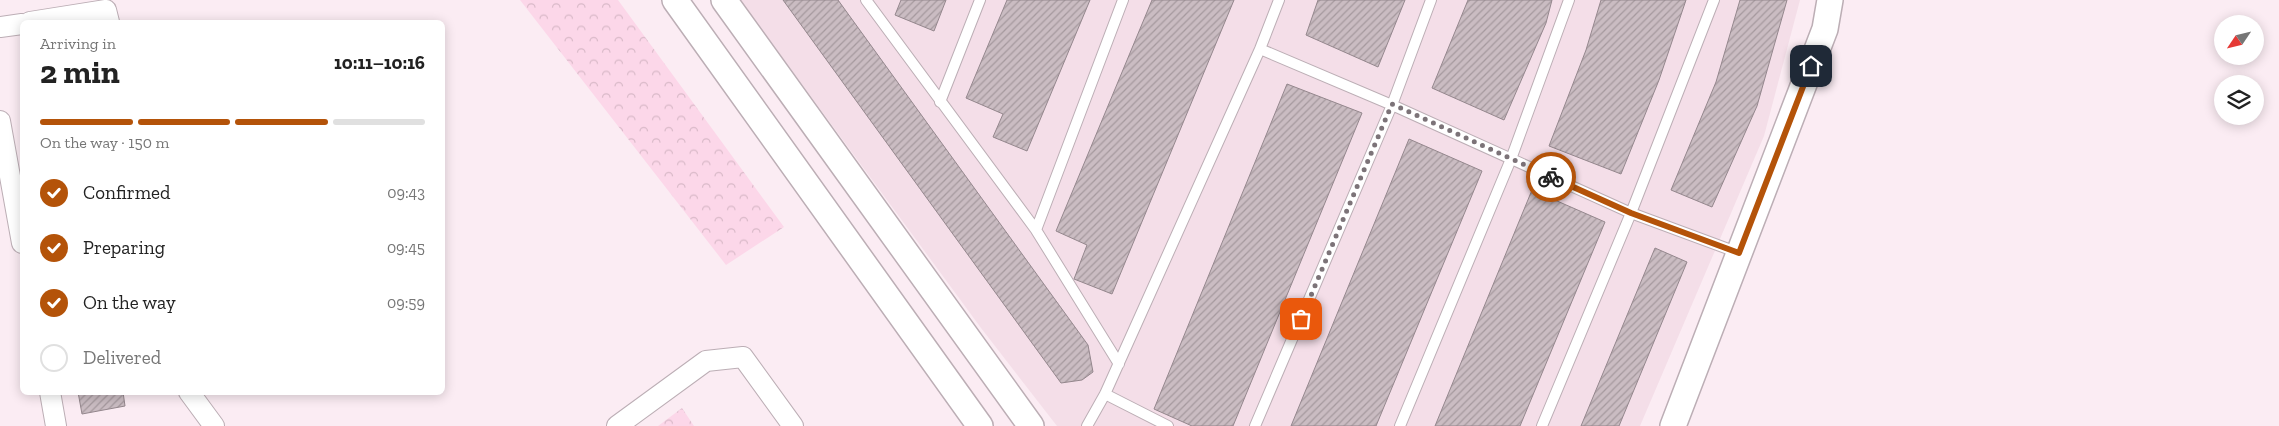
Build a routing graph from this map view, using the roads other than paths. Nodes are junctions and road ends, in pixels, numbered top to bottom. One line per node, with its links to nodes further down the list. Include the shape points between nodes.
1 (675, 0): 32 (street)
2 (724, 0): 33 (street)
3 (866, 0): 16 (lane)
4 (980, 0): 16 (lane)
5 (1122, 0): 21 (lane)
6 (1279, 0): 15 (lane)
7 (1431, 0): 17 (lane)
8 (1569, 0): 19 (lane)
9 (1714, 0): 20 (lane)
10 (1830, 0): 23 (street, via 1825,29)
11 (43, 20): 12 (street, via 106,10)
12 (108, 20)
13 (20, 24): 14 (street)
14 (0, 27)
15 (1260, 49): 17 (lane); 24 (lane)
16 (940, 102): 21 (lane)
17 (1392, 104): 19 (lane); 36 (lane)
18 (0, 120): 22 (street)
19 (1511, 159): 20 (lane); 37 (lane)
20 (1631, 213): 23 (lane); 38 (lane)
21 (1036, 230): 24 (lane)
22 (20, 232)
23 (1739, 253): 39 (street)
24 (1118, 364): 25 (lane)
25 (1105, 394): 34 (lane); 35 (lane)
26 (51, 395): 28 (street)
27 (191, 395): 29 (street)
28 (56, 426)
29 (214, 426)
30 (617, 426): 31 (street, via 706,361 743,357)
31 (793, 426)
32 (980, 426)
33 (1031, 426)
34 (1087, 426)
35 (1168, 426)
36 (1255, 426)
37 (1400, 426)
38 (1542, 426)
39 (1673, 426)

